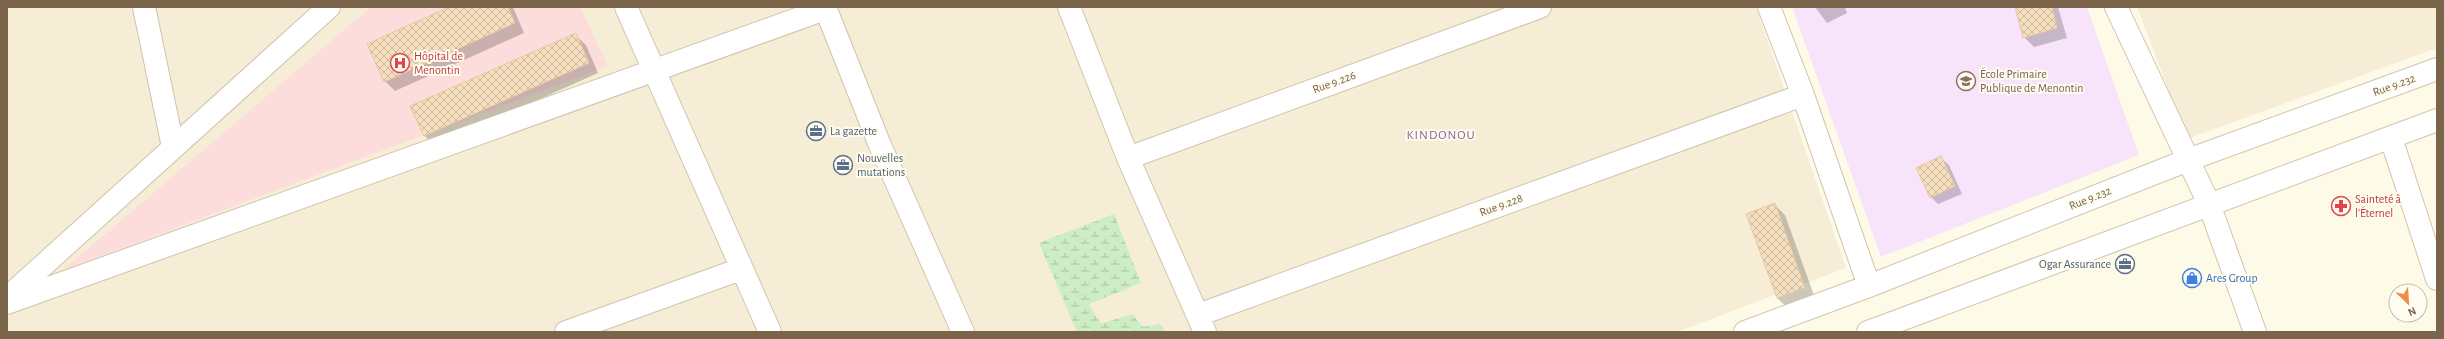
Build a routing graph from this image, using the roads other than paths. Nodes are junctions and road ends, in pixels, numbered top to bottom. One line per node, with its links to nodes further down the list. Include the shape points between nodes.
1 (144, 7): 14 (street)
2 (329, 7): 14 (street)
3 (626, 7): 10 (street)
4 (1069, 7): 15 (street)
5 (1540, 7): 15 (street, Rue 9.226)
6 (1770, 7): 11 (street)
7 (2116, 7): 16 (street)
8 (825, 8): 10 (street); 26 (street, via 879,143)
9 (2437, 69): 16 (street, Rue 9.232)
10 (654, 71): 18 (street); 22 (street)
11 (1803, 95): 20 (street); 23 (street, Rue 9.228)
12 (2437, 120): 13 (street)
13 (2390, 138): 17 (street); 19 (street)
14 (173, 147): 21 (street)
15 (1128, 158): 23 (street)
16 (2188, 160): 17 (street); 20 (street, Rue 9.232)
17 (2209, 204): 28 (street); 29 (street)
18 (741, 269): 24 (street); 25 (street)
19 (2437, 280)
20 (1869, 286): 27 (street, Rue 9.232)
21 (7, 298)
22 (7, 303)
23 (1202, 324)
24 (566, 332)
25 (770, 332)
26 (963, 332)
27 (1745, 332)
28 (1868, 332)
29 (2255, 332)

